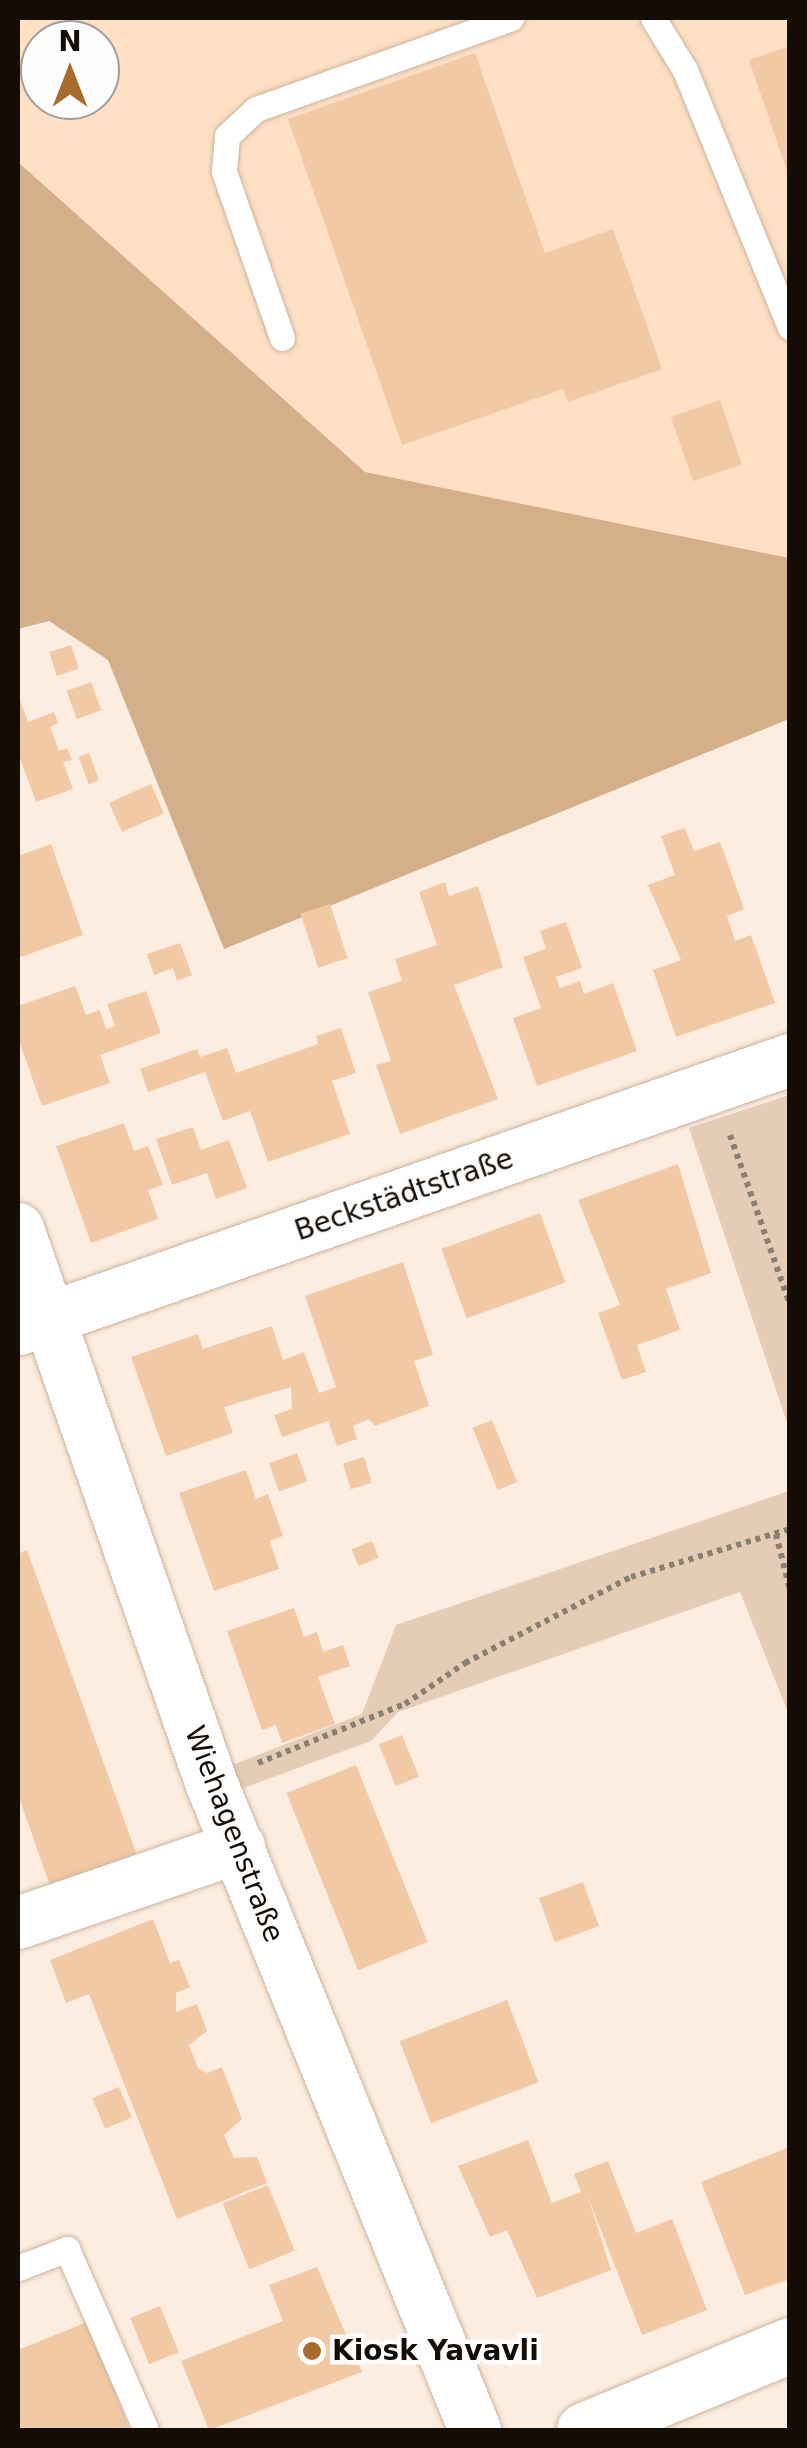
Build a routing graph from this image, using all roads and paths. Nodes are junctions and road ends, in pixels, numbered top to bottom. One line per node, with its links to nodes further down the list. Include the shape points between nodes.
1 (511, 18): 4 (lane, via 256,109 226,136 224,171)
2 (653, 18): 3 (lane, via 685,70)
3 (790, 327)
4 (282, 338)
5 (790, 1060): 6 (street, Beckstädtstraße)
6 (715, 1087): 8 (path); 9 (street, Beckstädtstraße)
7 (18, 1228): 9 (street, Wiehagenstraße)
8 (790, 1304)
9 (34, 1324): 13 (street, Wiehagenstraße)
10 (790, 1529): 11 (path)
11 (776, 1534): 12 (path); 13 (path, via 631,1577 465,1663 405,1704)
12 (790, 1590)
13 (211, 1782): 14 (street, Wiehagenstraße)
14 (239, 1847): 15 (street); 19 (street, Wiehagenstraße)
15 (18, 1923)
16 (18, 2268): 18 (lane, via 67,2249)
17 (788, 2356): 20 (main road)
18 (146, 2430)
19 (475, 2430)
20 (584, 2430)

